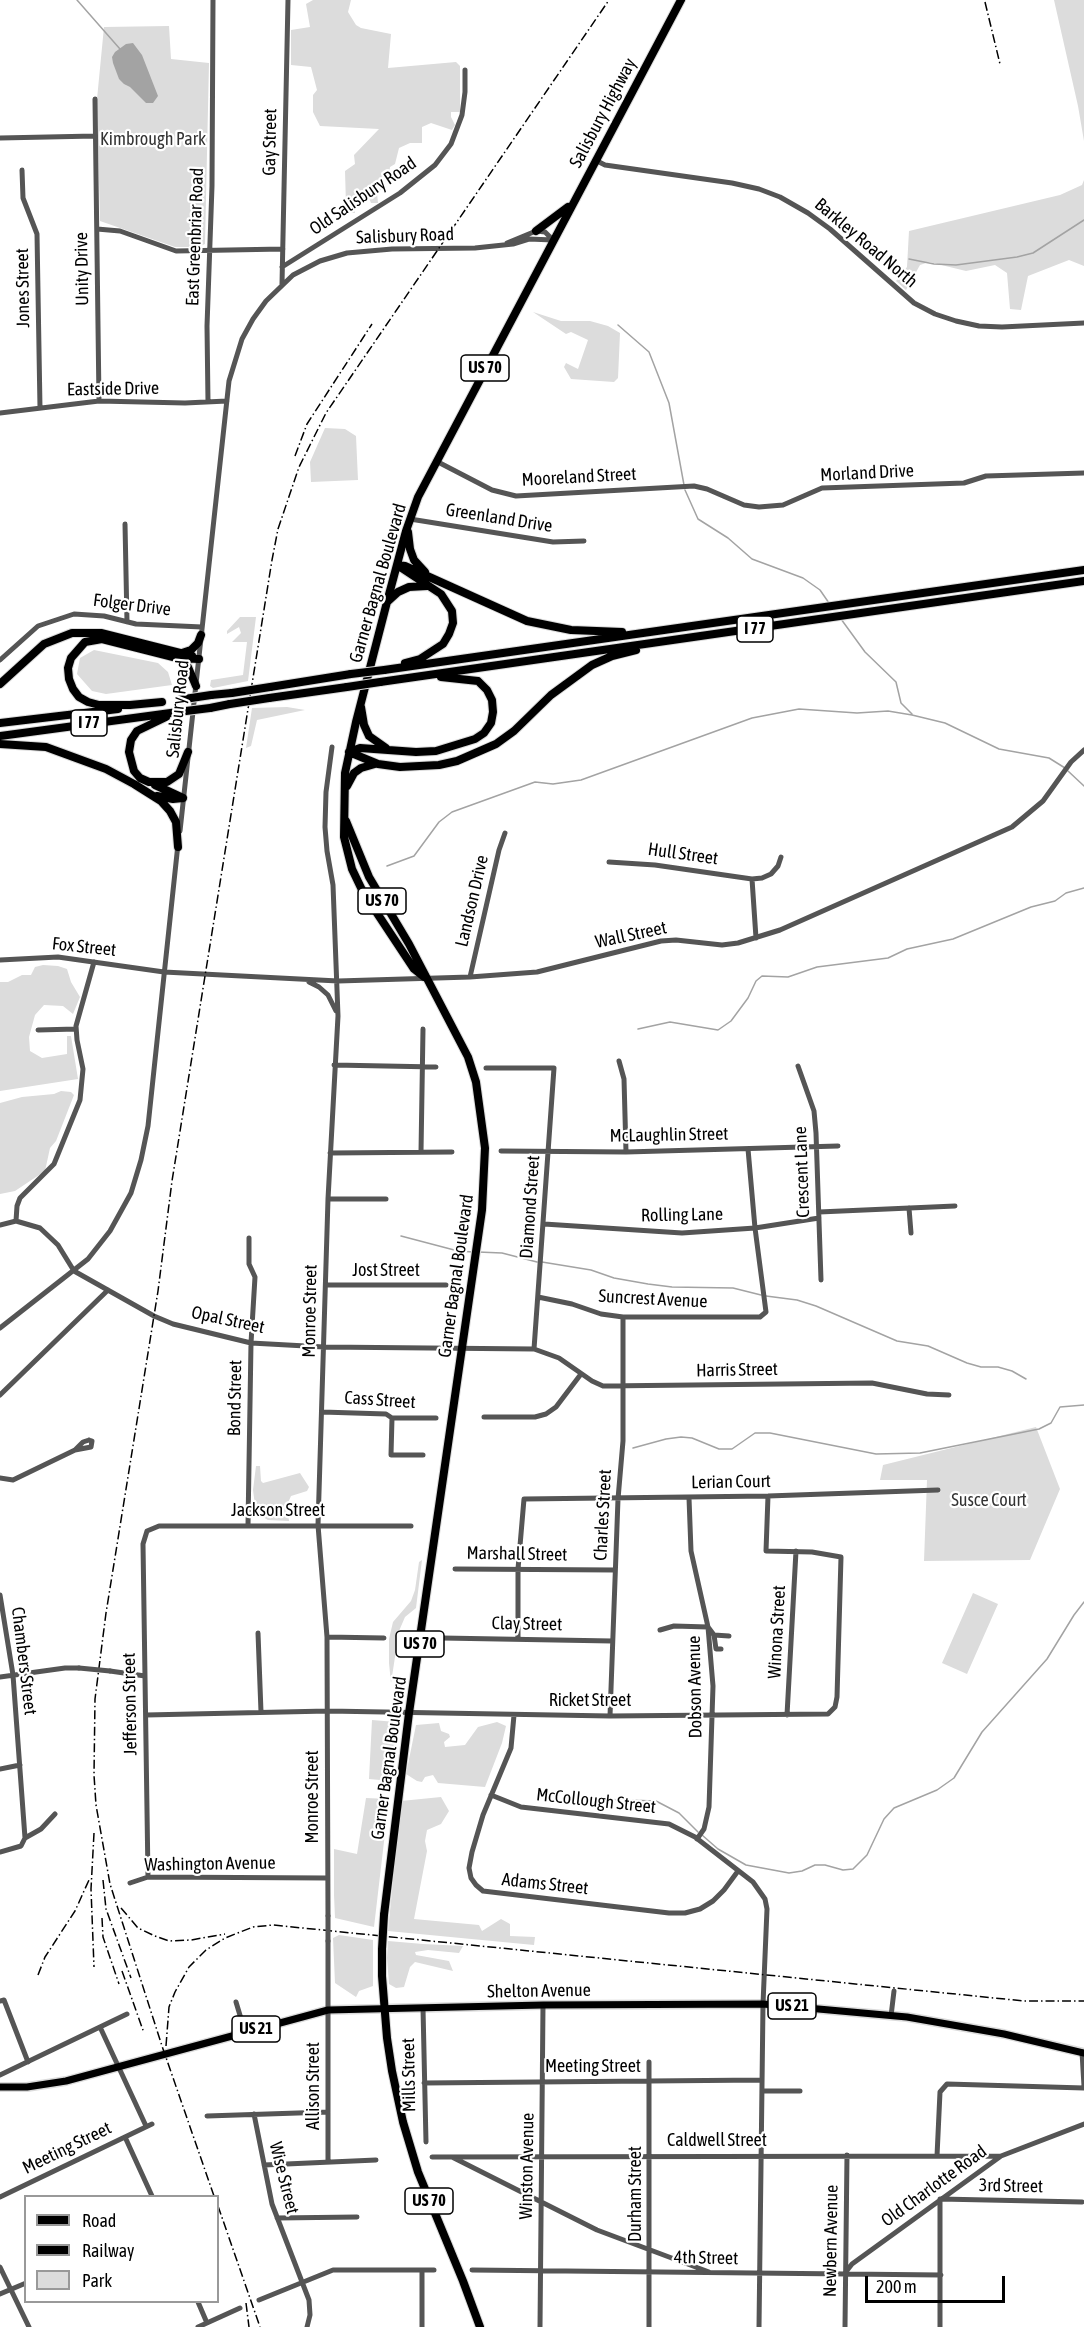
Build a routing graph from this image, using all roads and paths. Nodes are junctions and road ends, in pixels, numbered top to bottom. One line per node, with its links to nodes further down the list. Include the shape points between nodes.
1 (213, 0): 16 (street, East Greenbriar Road)
2 (288, 0): 15 (street, Gay Street)
3 (681, 0): 8 (highway, Salisbury Highway / US 70)
4 (465, 70): 17 (street, Old Salisbury Road, via 462,115 451,144 435,165 400,193)
5 (95, 99): 6 (street, Unity Drive)
6 (95, 136): 7 (street); 11 (street, Unity Drive)
7 (0, 138)
8 (595, 160): 10 (highway, Salisbury Highway / US 70); 19 (street, Barkley Road North, via 605,165 732,183 784,199 830,229 914,303 956,321 1002,327)
9 (22, 170): 23 (street, Jones Street, via 23,198 37,234)
10 (572, 204): 12 (highway); 13 (highway, Salisbury Highway / US 70)
11 (97, 229): 16 (street, via 120,231 169,250); 20 (street, Unity Drive)
12 (536, 231): 13 (street, via 545,232); 14 (street, Salisbury Road)
13 (553, 240): 14 (street, Salisbury Road); 25 (highway, Garner Bagnal Boulevard / US 70)
14 (507, 243): 18 (street, Salisbury Road, via 347,253 306,267)
15 (283, 249): 16 (street); 17 (street, Gay Street)
16 (209, 250): 22 (street, East Greenbriar Road)
17 (282, 267): 18 (street, Gay Street)
18 (282, 284): 21 (street, Salisbury Road, via 242,339)
19 (1084, 323)
20 (99, 401): 22 (street, Eastside Drive); 23 (street, Eastside Drive)
21 (227, 401): 22 (street, Eastside Drive); 40 (street, Salisbury Road)
22 (208, 402)
23 (40, 408): 24 (street, Eastside Drive)
24 (0, 413)
25 (436, 461): 27 (street, Mooreland Street, via 492,490 516,496); 28 (highway, Garner Bagnal Boulevard / US 70)
26 (1084, 473): 27 (street, Morland Drive, via 986,476 964,483 822,488 771,507 744,505 694,486)
27 (659, 487)
28 (410, 519): 30 (street, Greenland Drive, via 553,542); 31 (highway, Garner Bagnal Boulevard / US 70); 33 (highway, via 410,549 414,560)
29 (125, 524): 37 (street)
30 (584, 541)
31 (397, 565): 33 (highway); 35 (highway); 36 (highway, Garner Bagnal Boulevard / US 70)
32 (1084, 570): 38 (highway, I 77)
33 (430, 577): 38 (highway, via 549,627 594,633)
34 (1084, 581): 39 (highway, I 77)
35 (433, 588): 36 (highway, via 409,587); 44 (highway, via 452,611 449,634 420,659)
36 (386, 603): 49 (highway, Garner Bagnal Boulevard / US 70)
37 (127, 622): 40 (street, Folger Drive); 43 (street, Folger Drive, via 86,614 63,617 38,626)
38 (700, 625): 44 (highway, I 77)
39 (747, 630): 45 (highway, I 77); 59 (highway, via 633,650 592,665 496,744 457,761 420,767)
40 (202, 631): 41 (highway, via 198,643); 42 (street, Salisbury Road)
41 (179, 655): 42 (highway); 46 (highway, via 101,633 72,633 44,644); 47 (highway); 48 (highway, via 102,639 85,642 71,658 69,679 79,697 88,702)
42 (199, 659): 47 (street, Salisbury Road)
43 (0, 660)
44 (384, 670): 48 (highway, I 77, bridge)
45 (425, 676): 50 (highway, I 77, bridge); 56 (highway, via 478,681 492,700 491,723 484,733 456,747)
46 (0, 684)
47 (196, 686): 57 (street, Salisbury Road)
48 (162, 702): 51 (highway, I 77)
49 (360, 704): 56 (highway, via 369,736); 58 (highway, Garner Bagnal Boulevard / US 70)
50 (178, 712): 52 (highway, I 77); 60 (highway, via 147,724 132,740 129,752 134,771)
51 (0, 723)
52 (0, 736)
53 (0, 744): 62 (highway, via 46,747 76,756)
54 (332, 747): 77 (street, Monroe Street, via 325,827 333,885)
55 (1084, 750): 70 (street, Wall Street, via 1043,801 1011,827)
56 (396, 751): 58 (highway, via 360,748)
57 (188, 752): 60 (highway, via 174,779); 63 (street, Salisbury Road)
58 (349, 752): 59 (highway); 61 (highway, Garner Bagnal Boulevard / US 70)
59 (378, 764): 61 (highway, via 354,773)
60 (148, 782): 63 (highway)
61 (344, 793): 64 (highway, Garner Bagnal Boulevard / US 70)
62 (150, 794): 63 (highway); 66 (highway, via 170,811 176,822)
63 (183, 798): 66 (street, Salisbury Road)
64 (346, 821): 75 (highway, Garner Bagnal Boulevard / US 70, via 369,877); 75 (highway, Garner Bagnal Boulevard / US 70, via 344,837 363,892 414,969)
65 (505, 833): 74 (street, Landson Drive)
66 (178, 847): 73 (street, Salisbury Road)
67 (781, 857): 69 (street, via 771,874)
68 (609, 862): 69 (street, Hull Street)
69 (752, 879): 70 (street)
70 (756, 938): 74 (street, Wall Street, via 722,945 661,941 551,970)
71 (0, 960): 72 (street, Fox Street, via 58,957)
72 (94, 962): 73 (street, Fox Street); 79 (street)
73 (164, 972): 76 (street, Wall Street); 108 (street, Salisbury Road, via 148,1126 135,1182 104,1241)
74 (470, 977): 75 (street, Wall Street)
75 (425, 978): 77 (street, Wall Street); 118 (highway, Garner Bagnal Boulevard / US 70, via 468,1057 484,1137 482,1210)
76 (307, 981): 77 (street, Wall Street); 78 (street, via 328,995)
77 (338, 981): 78 (street, Monroe Street)
78 (338, 1016): 83 (street, Monroe Street)
79 (76, 1029): 81 (street); 102 (street, via 83,1069 80,1100 54,1164 20,1198)
80 (423, 1029): 84 (street)
81 (38, 1030)
82 (619, 1061): 96 (street, via 624,1079)
83 (334, 1065): 84 (street); 92 (street, Monroe Street)
84 (422, 1066): 86 (street); 93 (street)
85 (798, 1066): 88 (street, Crescent Lane, via 814,1111)
86 (436, 1067)
87 (486, 1068): 95 (street, Diamond Street, via 554,1068)
88 (817, 1146): 89 (street, McLaughlin Street); 90 (street, McLaughlin Street); 101 (street, Crescent Lane)
89 (838, 1146)
90 (748, 1149): 96 (street, McLaughlin Street); 105 (street)
91 (501, 1151): 95 (street, McLaughlin Street)
92 (330, 1152): 93 (street); 97 (street, Monroe Street)
93 (421, 1152): 94 (street)
94 (452, 1152)
95 (549, 1152): 96 (street, McLaughlin Street); 103 (street, Diamond Street)
96 (626, 1152)
97 (328, 1199): 98 (street); 110 (street, Monroe Street)
98 (386, 1199)
99 (955, 1206): 100 (street, Rolling Lane)
100 (909, 1208): 101 (street, Rolling Lane); 106 (street)
101 (819, 1215): 105 (street, Rolling Lane); 109 (street, Crescent Lane)
102 (16, 1221): 104 (street); 108 (street, via 50,1236)
103 (544, 1224): 105 (street, Rolling Lane, via 674,1233); 113 (street, Diamond Street)
104 (0, 1225)
105 (755, 1228): 114 (street, Suncrest Avenue, via 766,1312 754,1318)
106 (911, 1233)
107 (249, 1238): 116 (street, Bond Street, via 249,1261 255,1277)
108 (74, 1271): 112 (street, Opal Street); 115 (street, Salisbury Road)
109 (821, 1280)
110 (326, 1285): 111 (street, Jost Street); 117 (street, Monroe Street)
111 (446, 1285)
112 (108, 1290): 116 (street, Opal Street, via 173,1324); 122 (street)
113 (538, 1297): 114 (street, Suncrest Avenue); 119 (street, Diamond Street)
114 (624, 1317): 121 (street, Charles Street)
115 (0, 1328)
116 (251, 1343): 117 (street, Opal Street); 135 (street, Bond Street)
117 (324, 1347): 118 (street, Opal Street); 124 (street, Monroe Street)
118 (460, 1348): 119 (street, Opal Street); 160 (highway, Garner Bagnal Boulevard / US 70)
119 (534, 1349): 120 (street, Harris Street, via 558,1358)
120 (581, 1374): 121 (street, Harris Street, via 603,1386); 125 (street, via 546,1414)
121 (623, 1387): 123 (street, Harris Street, via 872,1383); 134 (street, Charles Street)
122 (0, 1395)
123 (949, 1395)
124 (322, 1412): 126 (street, Cass Street, via 386,1413); 136 (street, Monroe Street)
125 (484, 1417)
126 (392, 1418): 127 (street, Cass Street); 129 (street, via 391,1455)
127 (436, 1418)
128 (75, 1450): 130 (street, via 13,1480)
129 (423, 1455)
130 (0, 1478)
131 (938, 1490): 132 (street, Lerian Court)
132 (768, 1496): 133 (street, Lerian Court); 139 (street, via 766,1551)
133 (689, 1498): 134 (street, Lerian Court); 144 (street, Dobson Avenue, via 691,1551)
134 (618, 1499): 141 (street, Lerian Court, via 524,1499); 142 (street, Charles Street)
135 (248, 1525): 136 (street, Jackson Street); 138 (street, Jackson Street, via 159,1526)
136 (318, 1525): 137 (street, Jackson Street); 149 (street, Monroe Street)
137 (411, 1526)
138 (147, 1531): 156 (street, Jefferson Street, via 143,1544)
139 (796, 1551): 163 (street, Winona Street); 163 (street, Ricket Street, via 841,1557 837,1697 828,1714)
140 (455, 1569): 141 (street, Marshall Street)
141 (518, 1569): 142 (street, Marshall Street); 152 (street)
142 (615, 1570): 153 (street, Charles Street)
143 (0, 1595): 155 (street, Chambers Street)
144 (708, 1626): 145 (street); 147 (street); 165 (street, Dobson Avenue)
145 (660, 1630)
146 (258, 1633): 159 (street)
147 (714, 1635): 148 (street); 154 (street, via 716,1648)
148 (729, 1636)
149 (327, 1637): 150 (street); 158 (street, Monroe Street)
150 (384, 1638)
151 (442, 1638): 152 (street, Clay Street)
152 (518, 1639): 153 (street, Clay Street)
153 (612, 1641): 164 (street, Charles Street)
154 (721, 1649)
155 (14, 1675): 156 (street, bridge, via 79,1668); 157 (street); 166 (street, Chambers Street)
156 (145, 1676): 161 (street, Jefferson Street)
157 (0, 1677)
158 (327, 1711): 159 (street, Ricket Street); 160 (street, Ricket Street); 175 (street, Monroe Street)
159 (261, 1712): 161 (street, Ricket Street)
160 (409, 1713): 162 (street, Ricket Street); 183 (highway, Garner Bagnal Boulevard / US 70, bridge, via 384,1915)
161 (146, 1714): 174 (street, Jefferson Street)
162 (514, 1715): 164 (street, Ricket Street); 168 (street, Adams Street, via 513,1740)
163 (787, 1715): 165 (street, Ricket Street)
164 (610, 1716): 165 (street, Ricket Street)
165 (711, 1716): 171 (street, Dobson Avenue, via 708,1818)
166 (20, 1765): 167 (street); 170 (street, Chambers Street)
167 (0, 1769)
168 (491, 1795): 171 (street, McCollough Street, via 521,1807 669,1824); 173 (street, Adams Street, via 469,1869 483,1891 685,1913 713,1901)
169 (56, 1814): 170 (street)
170 (25, 1838): 172 (street, via 21,1846)
171 (697, 1839): 173 (street, McCollough Street)
172 (0, 1852)
173 (738, 1871): 181 (street, McCollough Street, via 760,1890 767,1909)
174 (148, 1877): 175 (street, Washington Avenue); 176 (street, Washington Avenue)
175 (327, 1878): 177 (street, Monroe Street, bridge)
176 (130, 1883)
177 (328, 1941): 185 (street, Allison Street)
178 (894, 1991): 187 (street)
179 (2, 2001): 191 (street)
180 (236, 2002): 189 (street)
181 (763, 2004): 182 (main road, Shelton Avenue / US 21); 187 (main road, Shelton Avenue / US 21); 195 (street, McCollough Street)
182 (543, 2005): 184 (main road, Shelton Avenue / US 21); 196 (street, Winston Avenue)
183 (384, 2008): 184 (main road, Shelton Avenue / US 21); 185 (main road, Shelton Avenue / US 21); 250 (highway, Garner Bagnal Boulevard / US 70, via 392,2071 409,2143)
184 (423, 2008): 198 (street, Mills Street)
185 (328, 2010): 189 (main road, Shelton Avenue / US 21); 203 (street, Allison Street)
186 (127, 2014): 188 (street)
187 (891, 2016): 190 (main road, Shelton Avenue / US 21, via 1004,2034)
188 (100, 2027): 191 (street); 193 (street)
189 (245, 2032): 193 (main road, Shelton Avenue / US 21)
190 (1083, 2052): 200 (street)
191 (28, 2062): 194 (street)
192 (649, 2062): 197 (street, Durham Street)
193 (118, 2066): 199 (main road, Shelton Avenue / US 21, via 47,2085); 207 (street, Meeting Street, via 149,2125)
194 (0, 2075)
195 (762, 2080): 197 (street, Meeting Street); 201 (street, McCollough Street)
196 (543, 2081): 197 (street, Meeting Street); 198 (street, Meeting Street); 210 (street, Winston Avenue)
197 (651, 2081): 211 (street, Durham Street)
198 (424, 2083): 208 (street, Mills Street)
199 (0, 2087)
200 (1084, 2087): 213 (street, via 946,2084 940,2092)
201 (762, 2091): 202 (street); 209 (street, McCollough Street)
202 (800, 2091)
203 (328, 2112): 204 (street); 218 (street, Allison Street)
204 (254, 2114): 205 (street); 219 (street, Wise Street)
205 (207, 2116)
206 (1084, 2124): 214 (street, Old Charlotte Road)
207 (125, 2137): 220 (street); 221 (street, Meeting Street)
208 (426, 2142)
209 (761, 2155): 211 (street, Caldwell Street); 212 (street, Caldwell Street); 236 (street, McCollough Street)
210 (542, 2156): 211 (street, Caldwell Street); 216 (street, Caldwell Street); 224 (street, Winston Avenue)
211 (650, 2156): 227 (street, Durham Street)
212 (847, 2156): 213 (street, Caldwell Street); 235 (street, Newbern Avenue)
213 (937, 2156): 214 (street, Caldwell Street)
214 (1001, 2156): 222 (street, Old Charlotte Road)
215 (432, 2157): 216 (street, Caldwell Street)
216 (451, 2157): 224 (street)
217 (375, 2160): 218 (street)
218 (328, 2162): 219 (street)
219 (264, 2165): 226 (street, Wise Street)
220 (152, 2195)
221 (0, 2197)
222 (940, 2199): 223 (street, 3rd Street); 235 (street, Old Charlotte Road); 237 (street)
223 (1082, 2202)
224 (542, 2204): 227 (street, via 597,2230); 232 (street, Winston Avenue)
225 (357, 2217): 226 (street)
226 (277, 2218): 238 (street, Wise Street)
227 (650, 2248): 233 (street, Durham Street); 234 (street)
228 (0, 2267): 240 (street)
229 (422, 2270): 230 (street); 238 (street, via 333,2270); 249 (street)
230 (435, 2270)
231 (472, 2270): 232 (street, 4th Street)
232 (541, 2271): 233 (street, 4th Street); 251 (street, Winston Avenue)
233 (650, 2272): 234 (street, 4th Street); 252 (street, Durham Street)
234 (713, 2273): 236 (street, 4th Street)
235 (845, 2273): 236 (street, 4th Street); 237 (street, 4th Street); 254 (street, Newbern Avenue)
236 (760, 2274): 253 (street, McCollough Street)
237 (941, 2275): 255 (street)
238 (303, 2282): 242 (street); 248 (street, Wise Street, via 309,2300)
239 (24, 2284): 240 (street)
240 (11, 2289): 241 (street); 246 (street)
241 (0, 2294)
242 (259, 2300)
243 (199, 2303): 245 (street)
244 (240, 2308): 245 (street)
245 (207, 2323): 247 (street)
246 (29, 2327)
247 (198, 2327)
248 (307, 2327)
249 (422, 2327)
250 (480, 2327)
251 (540, 2327)
252 (649, 2327)
253 (759, 2327)
254 (845, 2327)
255 (940, 2327)

